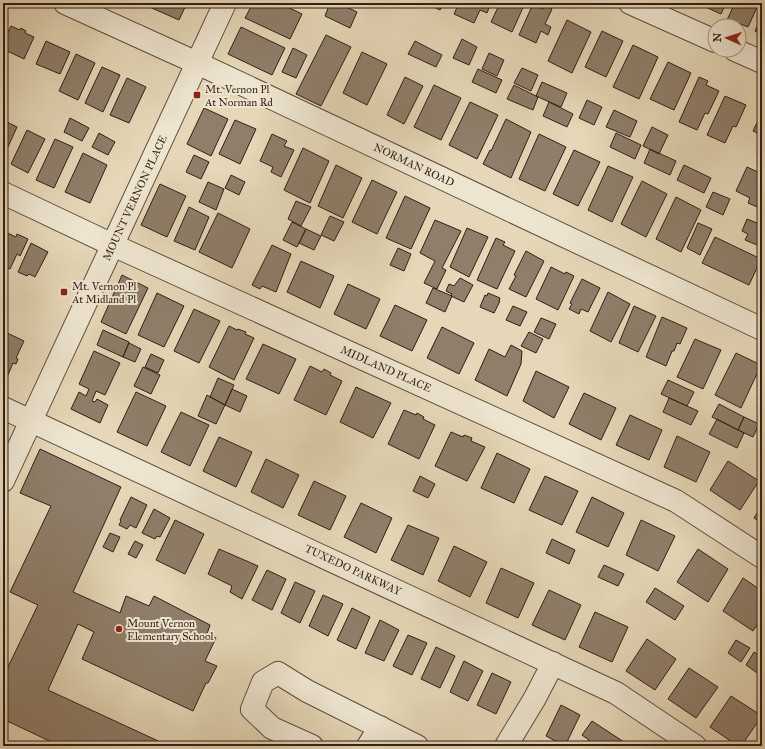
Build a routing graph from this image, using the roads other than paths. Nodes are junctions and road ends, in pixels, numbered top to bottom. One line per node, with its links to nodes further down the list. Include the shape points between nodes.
1 (65, 3): 7 (street, NORMAN ROAD)
2 (225, 3): 7 (street, MOUNT VERNON PLACE)
3 (630, 3): 4 (street)
4 (707, 37)
5 (747, 55): 6 (street)
6 (762, 62)
7 (198, 63): 9 (street, MOUNT VERNON PLACE); 10 (street, NORMAN ROAD)
8 (3, 193): 9 (street, MIDLAND PLACE)
9 (113, 245): 12 (street, MOUNT VERNON PLACE); 14 (street, MIDLAND PLACE, via 676,502)
10 (762, 329)
11 (3, 408): 12 (street, TUXEDO PARKWAY)
12 (31, 421): 13 (street, MOUNT VERNON PLACE); 15 (street, TUXEDO PARKWAY)
13 (3, 481)
14 (762, 557)
15 (553, 663): 20 (street); 21 (street, TUXEDO PARKWAY, via 616,693)
16 (380, 728): 17 (street, via 307,691 278,673 263,682 252,708 272,728); 18 (street); 19 (street)
17 (312, 746)
18 (368, 746)
19 (418, 746)
20 (506, 746)
21 (695, 746)

